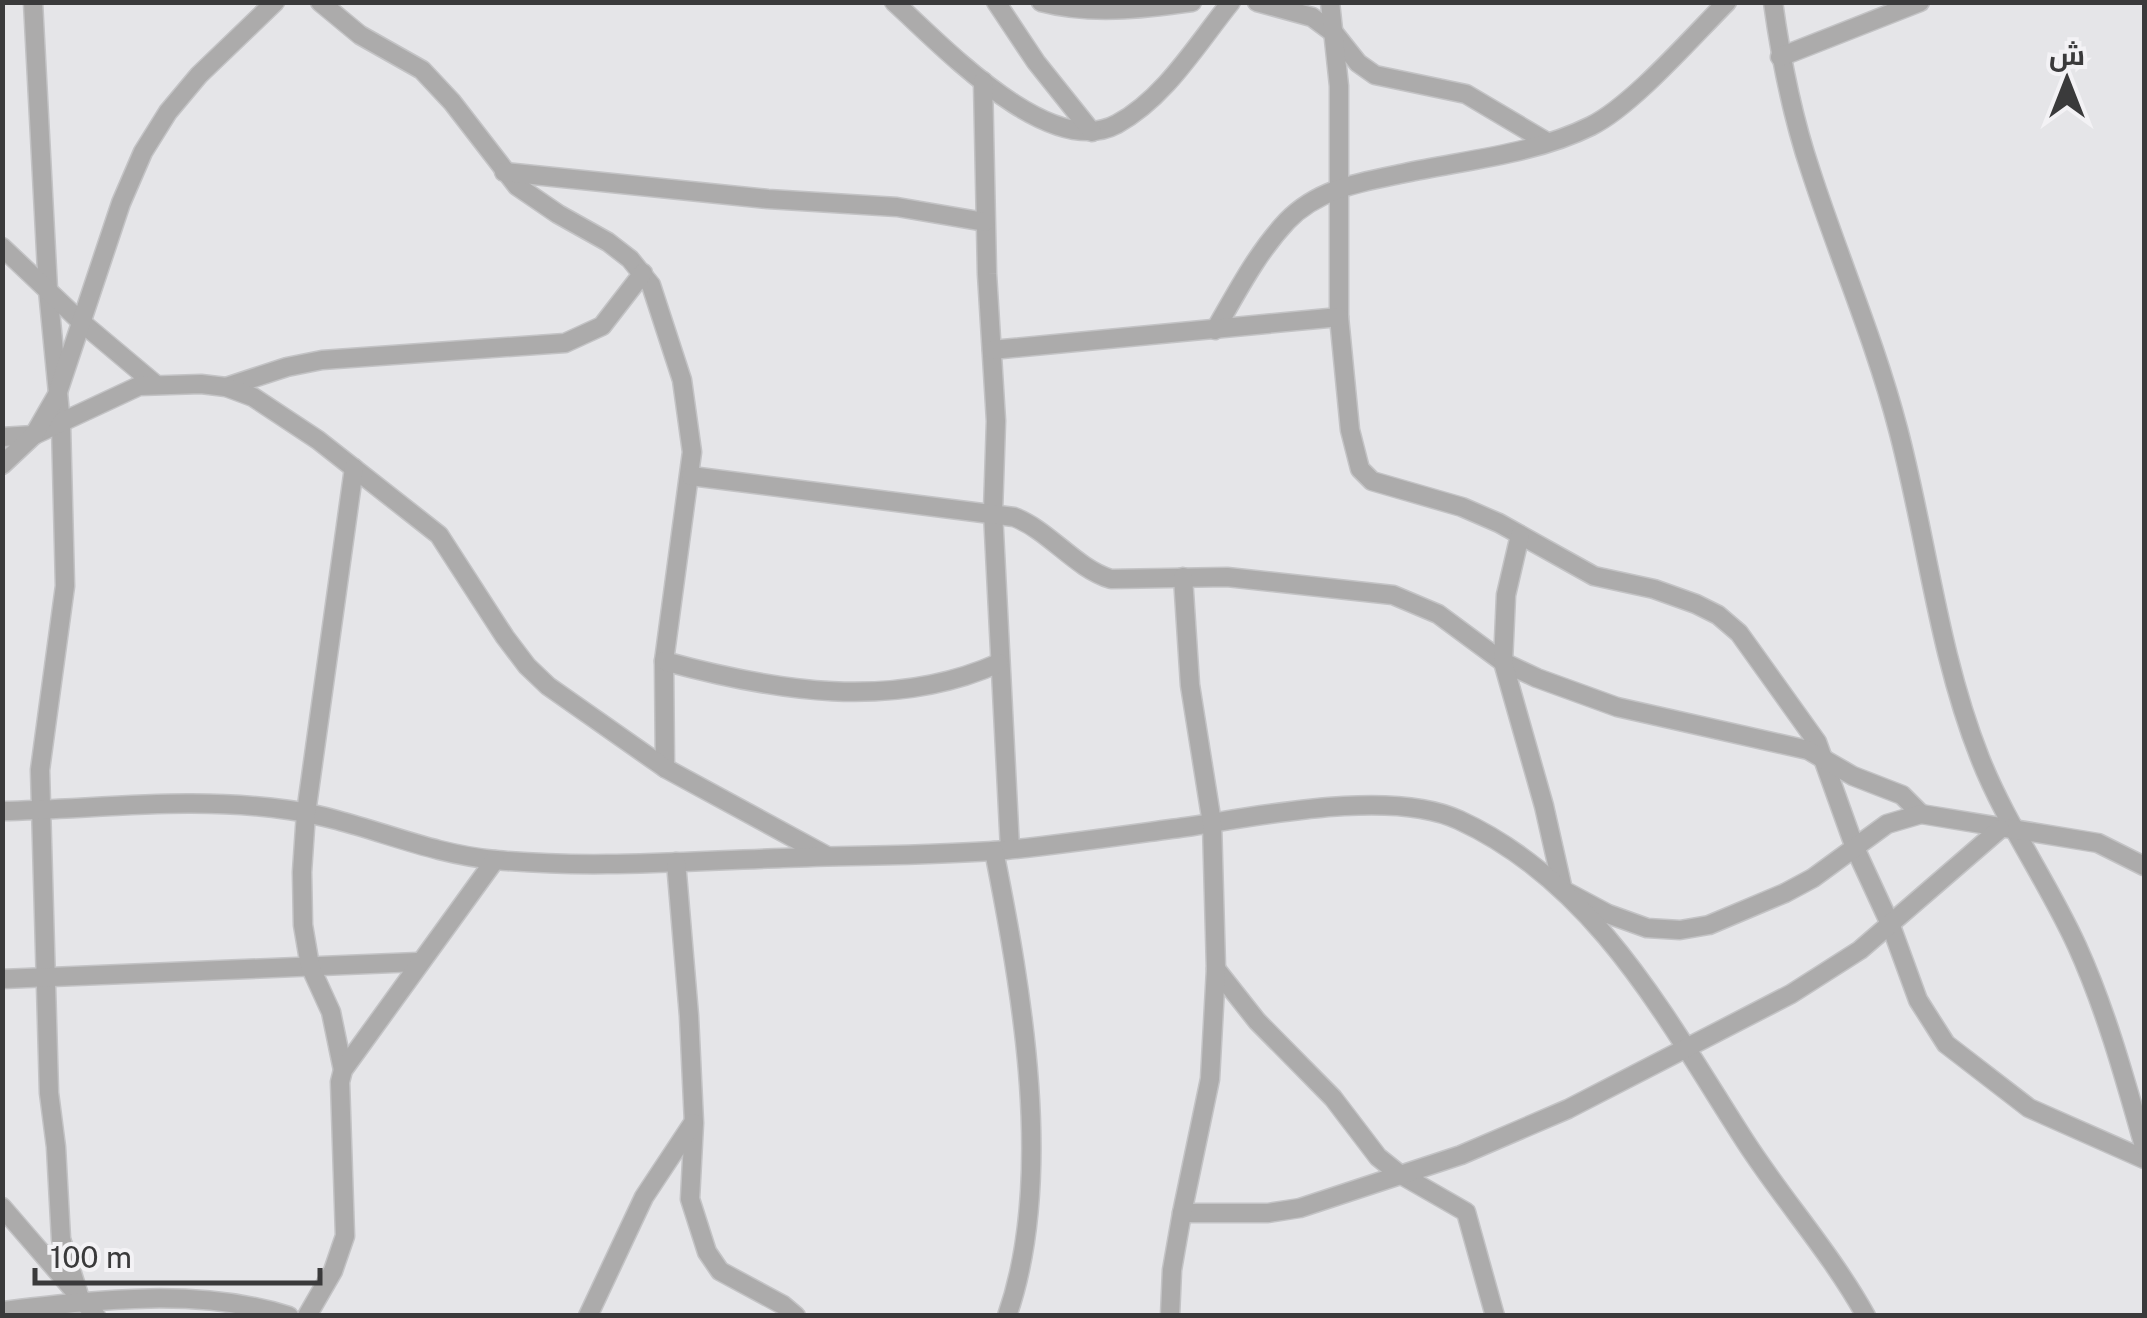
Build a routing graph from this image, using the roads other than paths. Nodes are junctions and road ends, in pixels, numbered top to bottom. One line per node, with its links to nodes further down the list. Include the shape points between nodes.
1 (33, 2): 26 (street)
2 (276, 2): 28 (street, via 199,74 143,152)
3 (320, 2): 19 (street, via 360,35 422,70)
4 (894, 2): 16 (street)
5 (996, 2): 17 (street)
6 (1041, 2): 7 (street, via 1100,10)
7 (1192, 2)
8 (1232, 2): 17 (street, via 1140,109)
9 (1258, 2): 14 (street, via 1312,17)
10 (1330, 2): 14 (street)
11 (1727, 2): 18 (street, via 1612,112)
12 (1773, 2): 15 (street)
13 (1920, 2): 15 (street)
14 (1335, 34): 18 (street, via 1376,75 1466,94); 20 (street)
15 (1780, 57): 53 (street, via 1810,170 1898,428 1960,706)
16 (982, 80): 17 (street, via 1036,117); 21 (street)
17 (1092, 132)
18 (1547, 142): 20 (street)
19 (504, 172): 21 (street); 25 (street, via 608,242)
20 (1338, 187): 27 (street); 29 (street, via 1288,220)
21 (986, 222): 30 (street)
22 (2, 247): 23 (street)
23 (27, 272): 24 (street); 26 (street)
24 (2, 273)
25 (643, 274): 32 (street, via 602,326 565,342 322,360); 39 (street, via 682,380)
26 (48, 290): 28 (street); 33 (street)
27 (1339, 318): 29 (street); 41 (street, via 1352,442 1364,475 1462,507)
28 (80, 321): 31 (street); 33 (street)
29 (1215, 330): 30 (street)
30 (992, 350): 40 (street)
31 (156, 384): 32 (street); 34 (street, via 121,392)
32 (226, 387): 38 (street, via 268,405)
33 (56, 395): 34 (street); 35 (street)
34 (61, 424): 35 (street); 48 (street, via 64,598 43,741)
35 (34, 435): 36 (street); 37 (street)
36 (2, 437)
37 (2, 464)
38 (354, 468): 47 (street, via 439,535 526,666); 50 (street)
39 (691, 476): 40 (street); 43 (street)
40 (994, 512): 42 (street, via 1031,524 1104,577); 45 (street)
41 (1520, 535): 44 (street, via 1506,595); 46 (street, via 1594,576 1654,589 1718,616 1768,671)
42 (1183, 577): 44 (street, via 1392,595 1438,614); 52 (street, via 1190,685)
43 (664, 661): 45 (street, via 736,681 831,691 936,686); 47 (street)
44 (1504, 662): 46 (street, via 1617,708 1787,742); 60 (street)
45 (999, 663): 55 (street)
46 (1825, 758): 51 (street, via 1902,795); 54 (street)
47 (665, 768): 56 (street)
48 (41, 810): 49 (street); 50 (street, via 202,804); 65 (street)
49 (2, 811)
50 (306, 813): 57 (street); 63 (street, via 301,894)
51 (1921, 814): 53 (street); 54 (street, via 1887,824)
52 (1212, 823): 55 (street); 60 (street, via 1359,806 1422,808 1484,832); 64 (street)
53 (2007, 830): 59 (street, via 2098,843); 61 (street); 70 (street, via 2078,947)
54 (1855, 848): 60 (street, via 1756,908 1680,930 1647,928); 61 (street)
55 (1002, 850): 56 (street); 81 (street, via 1030,1118 1028,1218)
56 (827, 856): 58 (street)
57 (495, 860): 58 (street); 62 (street)
58 (676, 862): 69 (street)
59 (2144, 866)
60 (1563, 890): 67 (street, via 1606,934)
61 (1891, 926): 67 (street, via 1791,994); 71 (street, via 1918,1000 1946,1044 2030,1108)
62 (418, 962): 63 (street); 68 (street)
63 (310, 966): 65 (street); 68 (street, via 331,1012)
64 (1216, 969): 72 (street); 74 (street, via 1210,1079)
65 (47, 978): 66 (street); 75 (street, via 61,1239)
66 (2, 979)
67 (1689, 1049): 72 (street, via 1461,1155); 84 (street)
68 (342, 1070): 78 (street, via 345,1236)
69 (694, 1122): 79 (street, via 644,1197); 80 (street, via 690,1199 712,1262)
70 (2144, 1146)
71 (2144, 1159)
72 (1398, 1173): 74 (street, via 1300,1208); 83 (street, via 1466,1212)
73 (2, 1207): 75 (street)
74 (1182, 1214): 82 (street)
75 (85, 1306): 76 (street); 77 (street, via 220,1301)
76 (2, 1311)
77 (288, 1316)
78 (307, 1316)
79 (588, 1316)
80 (796, 1316)
81 (1006, 1316)
82 (1170, 1316)
83 (1495, 1316)
84 (1866, 1316)

